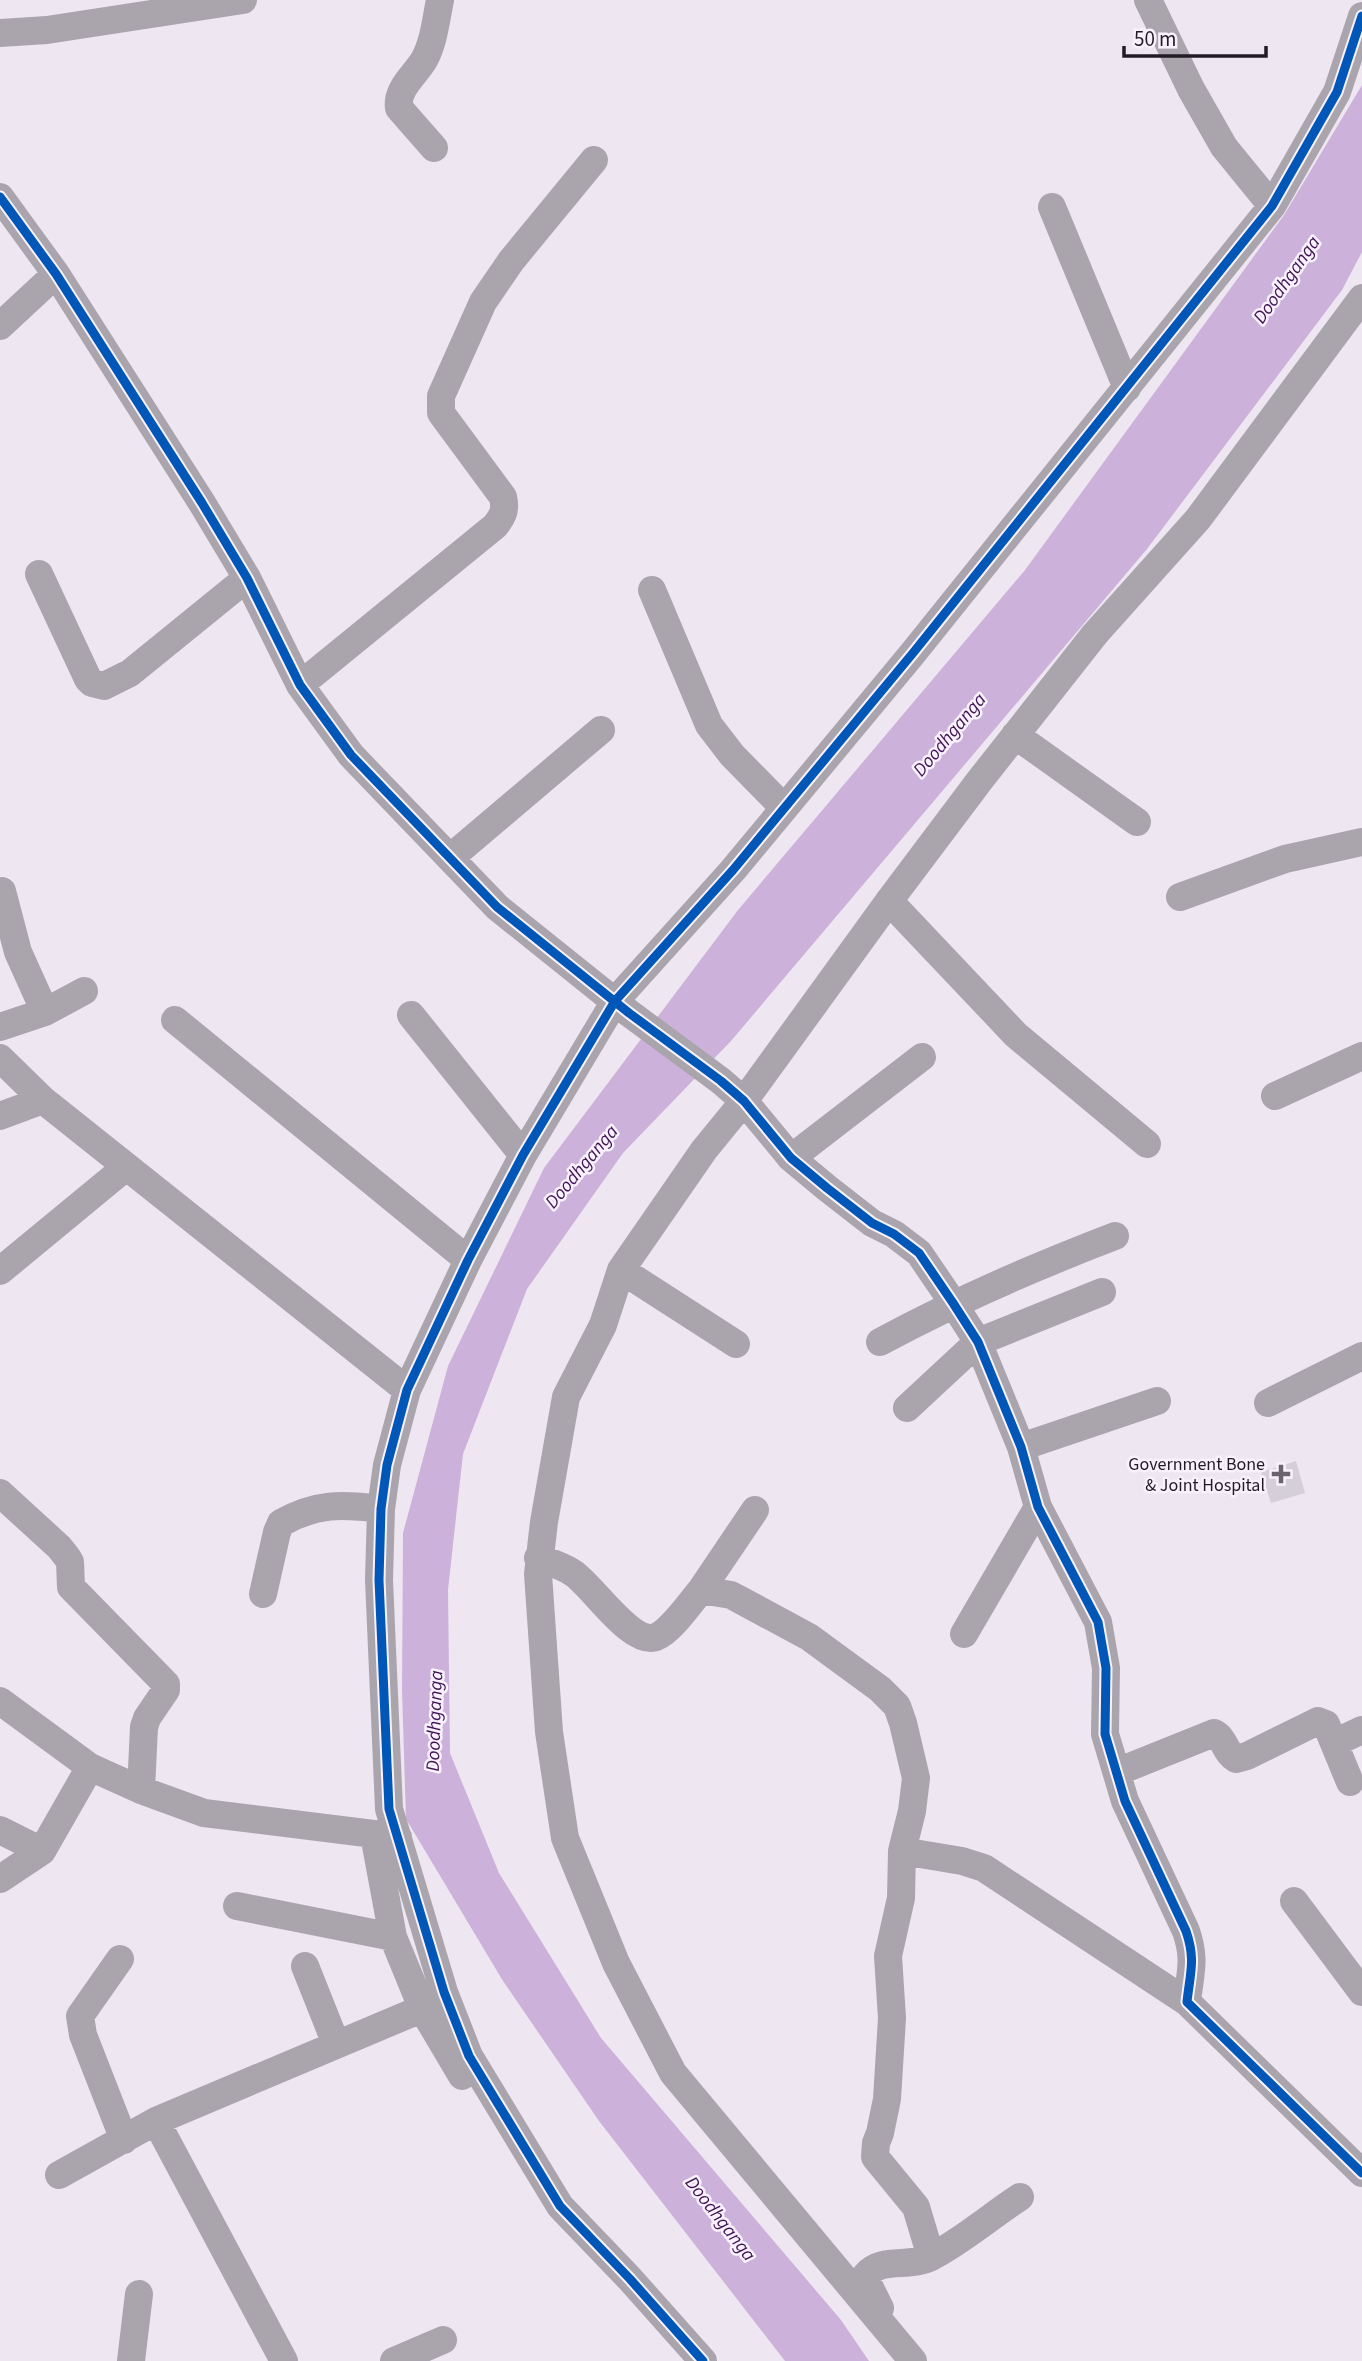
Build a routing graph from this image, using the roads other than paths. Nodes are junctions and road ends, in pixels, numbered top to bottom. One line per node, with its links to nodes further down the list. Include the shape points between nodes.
1 (243, 0): 5 (street)
2 (440, 0): 6 (street, via 429,50 403,88 398,104)
3 (1148, 0): 9 (street, via 1224,147)
4 (1362, 16): 9 (street, via 1337,92)
5 (0, 33)
6 (435, 148)
7 (594, 160): 18 (street, via 483,302 441,396 445,420 503,497 502,516)
8 (0, 197): 11 (street)
9 (1272, 206): 14 (street)
10 (1052, 207): 14 (street)
11 (56, 274): 13 (street); 16 (street)
12 (1362, 298): 20 (street, via 1198,519 1095,634)
13 (0, 326)
14 (1127, 388): 21 (street)
15 (38, 574): 16 (street, via 88,679 104,686 130,673)
16 (247, 578): 18 (street)
17 (652, 590): 21 (street, via 709,725)
18 (300, 685): 24 (street, via 351,755)
19 (601, 730): 24 (street)
20 (1015, 735): 22 (street); 27 (street)
21 (784, 808): 29 (street)
22 (1137, 822)
23 (1362, 842): 26 (street, via 1284,859)
24 (450, 858): 29 (street, via 497,906)
25 (2, 891): 30 (street, via 18,951)
26 (1180, 897)
27 (888, 901): 39 (street); 41 (street, via 1016,1035)
28 (84, 990): 30 (street)
29 (622, 1007): 39 (street); 42 (street)
30 (45, 1012): 33 (street)
31 (411, 1015): 42 (street)
32 (175, 1020): 46 (street)
33 (0, 1027)
34 (1362, 1056): 37 (street)
35 (922, 1057): 43 (street)
36 (0, 1058): 38 (street)
37 (1275, 1096)
38 (43, 1100): 40 (street); 44 (street)
39 (744, 1101): 43 (street); 47 (street, via 704,1150)
40 (0, 1116)
41 (1147, 1144)
42 (523, 1155): 46 (street)
43 (791, 1158): 50 (street, via 863,1216 919,1253)
44 (126, 1167): 48 (street); 55 (street)
45 (1115, 1236): 50 (street)
46 (468, 1260): 55 (street)
47 (621, 1270): 53 (street); 64 (street, via 603,1325 566,1397)
48 (0, 1271)
49 (1102, 1292): 52 (street)
50 (953, 1303): 51 (street); 52 (street)
51 (880, 1342)
52 (978, 1342): 58 (street); 59 (street)
53 (736, 1344)
54 (1362, 1356): 57 (street)
55 (407, 1390): 62 (street, via 387,1465)
56 (1157, 1401): 59 (street)
57 (1268, 1403)
58 (907, 1408)
59 (1021, 1447): 61 (street)
60 (0, 1493): 74 (street, via 59,1547 70,1562 69,1584 74,1591 166,1684 147,1717)
61 (1038, 1507): 67 (street); 72 (street, via 1098,1622 1106,1668 1105,1734)
62 (381, 1510): 66 (street, via 334,1505 314,1508 281,1523); 76 (street)
63 (755, 1510): 65 (street)
64 (538, 1558): 65 (street, via 573,1573 633,1632 646,1638 659,1636); 97 (street, via 549,1732 565,1838 616,1963 673,2073)
65 (701, 1590): 78 (street, via 730,1595 809,1637 897,1706 916,1778)
66 (263, 1594)
67 (964, 1634)
68 (0, 1701): 71 (street)
69 (1362, 1730): 70 (street)
70 (1334, 1743): 72 (street, via 1326,1724 1318,1721 1236,1759 1214,1733); 73 (street)
71 (90, 1767): 74 (street); 77 (street)
72 (1117, 1772): 86 (street, via 1125,1801 1192,1950)
73 (1350, 1782)
74 (141, 1790): 76 (street, via 204,1813)
75 (0, 1830): 77 (street)
76 (386, 1836): 82 (street); 87 (street)
77 (42, 1851): 79 (street)
78 (902, 1851): 86 (street, via 984,1868); 94 (street, via 901,1898 888,1956 887,2099 875,2157 916,2207)
79 (0, 1879)
80 (1294, 1901): 85 (street)
81 (237, 1906): 82 (street)
82 (393, 1937): 87 (street)
83 (120, 1959): 90 (street, via 80,2016 82,2035)
84 (305, 1966): 88 (street)
85 (1362, 1992)
86 (1186, 2002): 91 (street)
87 (435, 2003): 88 (street); 101 (street, via 560,2206)
88 (336, 2044): 89 (street)
89 (156, 2121): 90 (street); 99 (street)
90 (124, 2140): 92 (street)
91 (1362, 2173)
92 (59, 2175)
93 (1020, 2197): 94 (street)
94 (931, 2257): 97 (street, via 877,2265 866,2275)
95 (139, 2294): 98 (street)
96 (443, 2340): 100 (street)
97 (905, 2351)
98 (131, 2361)
99 (284, 2361)
100 (394, 2361)
101 (703, 2361)

